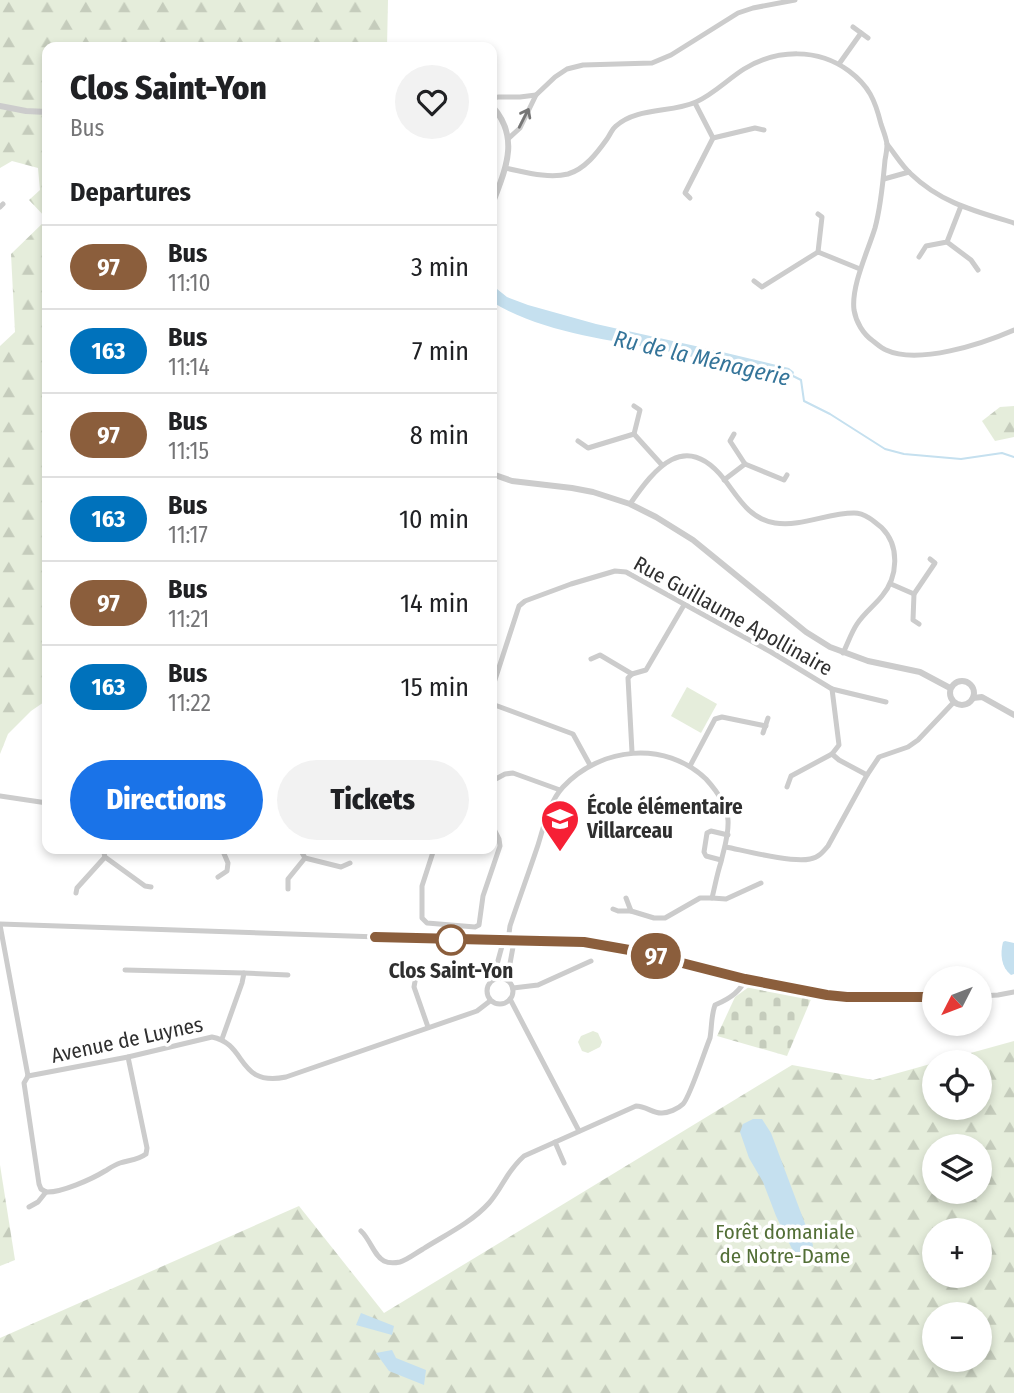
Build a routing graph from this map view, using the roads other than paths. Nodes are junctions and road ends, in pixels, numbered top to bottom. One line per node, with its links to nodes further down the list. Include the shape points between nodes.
1 (795, 0): 6 (street, via 738,13 652,63 567,69)
2 (853, 27): 3 (street)
3 (862, 33): 4 (street); 5 (street)
4 (868, 38)
5 (839, 65): 8 (street, via 809,55 770,57 742,70); 15 (street, via 859,79 874,100)
6 (536, 95): 7 (street); 14 (street, one-way to 6, via 520,128)
7 (497, 97)
8 (695, 103): 13 (street); 16 (street, via 640,114 616,126 582,168 567,174)
9 (0, 106): 10 (street)
10 (42, 112)
11 (497, 112): 14 (street)
12 (764, 130): 13 (street)
13 (713, 138): 20 (street, via 685,193)
14 (508, 139): 16 (street)
15 (887, 144): 17 (street); 18 (street)
16 (505, 169): 19 (street)
17 (909, 172): 18 (street); 21 (street, via 935,194)
18 (884, 179): 27 (street)
19 (497, 191)
20 (690, 198)
21 (961, 206): 23 (street); 24 (street)
22 (818, 214): 25 (street, via 822,217)
23 (1014, 223)
24 (947, 242): 26 (street, via 926,246); 28 (street)
25 (818, 252): 27 (street); 29 (street, via 762,287)
26 (919, 257)
27 (860, 270): 30 (street, via 854,309 863,331 897,354 962,348)
28 (978, 270)
29 (754, 281)
30 (1014, 330)
31 (634, 406): 32 (street, via 640,410)
32 (634, 434): 34 (street, via 588,448); 36 (street)
33 (734, 434): 35 (street, via 730,441)
34 (578, 441)
35 (745, 464): 37 (street, via 784,480); 39 (street)
36 (662, 465): 39 (street, via 679,456 691,456 704,460); 40 (street)
37 (788, 475)
38 (497, 476): 40 (street, via 593,492)
39 (724, 480): 42 (street, via 742,505 762,520 785,524 858,513 869,518 889,536 893,547 896,560)
40 (630, 505): 46 (street, via 693,540 806,632)
41 (930, 559): 43 (street, via 935,563)
42 (891, 584): 43 (street); 46 (street, via 857,623)
43 (914, 594): 45 (street, via 913,620)
44 (684, 605): 48 (street, Rue Guillaume Apollinaire, via 626,572 571,584 519,606); 49 (street, via 646,670); 51 (street, Rue Guillaume Apollinaire)
45 (919, 624)
46 (843, 653): 50 (street, via 920,672)
47 (591, 659): 49 (street, via 600,655)
48 (497, 674)
49 (632, 674): 60 (street, via 628,678)
50 (950, 688): 52 (street, via 965,681 973,688); 54 (street)
51 (832, 689): 53 (street); 61 (street, Rue Guillaume Apollinaire, via 839,745)
52 (973, 698): 54 (street, via 961,706); 56 (street, via 982,697)
53 (886, 702)
54 (953, 703): 64 (street, via 918,740 879,757)
55 (497, 706): 62 (street, via 573,734)
56 (1014, 715)
57 (768, 718): 58 (street)
58 (766, 726): 59 (street); 63 (street, via 722,716 715,719)
59 (763, 733)
60 (632, 752): 62 (street); 63 (street, via 655,753)
61 (832, 754): 64 (street); 66 (street, via 791,776)
62 (590, 765): 67 (street)
63 (690, 766): 71 (street, via 717,792 726,810)
64 (867, 775): 72 (street, via 821,855 796,860)
65 (497, 779): 67 (street, via 513,773)
66 (787, 787)
67 (560, 790): 91 (street)
68 (0, 796): 69 (street)
69 (42, 802)
70 (497, 835): 76 (street, via 500,846 475,927 427,923 422,918 422,886)
71 (728, 835): 72 (street); 79 (street, via 707,833 706,856)
72 (726, 847): 79 (street)
73 (104, 854): 77 (street)
74 (224, 854): 81 (street, via 227,871)
75 (303, 854): 78 (street)
76 (432, 854)
77 (105, 858): 83 (street); 85 (street)
78 (305, 858): 80 (street, via 341,867); 84 (street, via 288,879)
79 (721, 859): 87 (street)
80 (350, 863)
81 (218, 877)
82 (761, 883): 87 (street, via 726,899)
83 (151, 887)
84 (288, 889)
85 (76, 893)
86 (626, 898): 89 (street)
87 (712, 898): 89 (street, via 700,898 665,918)
88 (613, 909): 89 (street)
89 (631, 911)
90 (0, 924): 91 (street); 109 (street)
91 (508, 941): 97 (street, via 614,946); 98 (street, via 502,946); 99 (street, via 513,947)
92 (591, 961): 100 (street, via 538,985)
93 (125, 970): 94 (street)
94 (244, 973): 95 (street); 107 (street)
95 (288, 975)
96 (416, 976): 106 (street, via 414,987)
97 (745, 979): 103 (street, via 847,997); 110 (street, via 737,992 715,1005 710,1038 683,1104 659,1114 636,1106)
98 (493, 980): 99 (street); 105 (street, via 486,990)
99 (507, 980): 100 (street)
100 (513, 988): 104 (street)
101 (1014, 992): 102 (street)
102 (992, 995)
103 (922, 997)
104 (510, 999): 105 (street, Avenue de Luynes, via 501,1005); 110 (street)
105 (490, 1001): 106 (street, Avenue de Luynes)
106 (428, 1027): 107 (street, Avenue de Luynes, via 276,1079 252,1074)
107 (222, 1039): 108 (street, Avenue de Luynes, via 205,1038)
108 (128, 1057): 109 (street, Avenue de Luynes); 113 (street, via 146,1154 117,1163 76,1185)
109 (28, 1076): 113 (street, Avenue de Luynes, via 24,1083 38,1184)
110 (579, 1131): 111 (street)
111 (555, 1142): 112 (street); 115 (street, via 514,1165 489,1204 473,1218 401,1262 384,1261)
112 (564, 1163)
113 (46, 1192): 114 (street)
114 (29, 1207)
115 (361, 1231)

